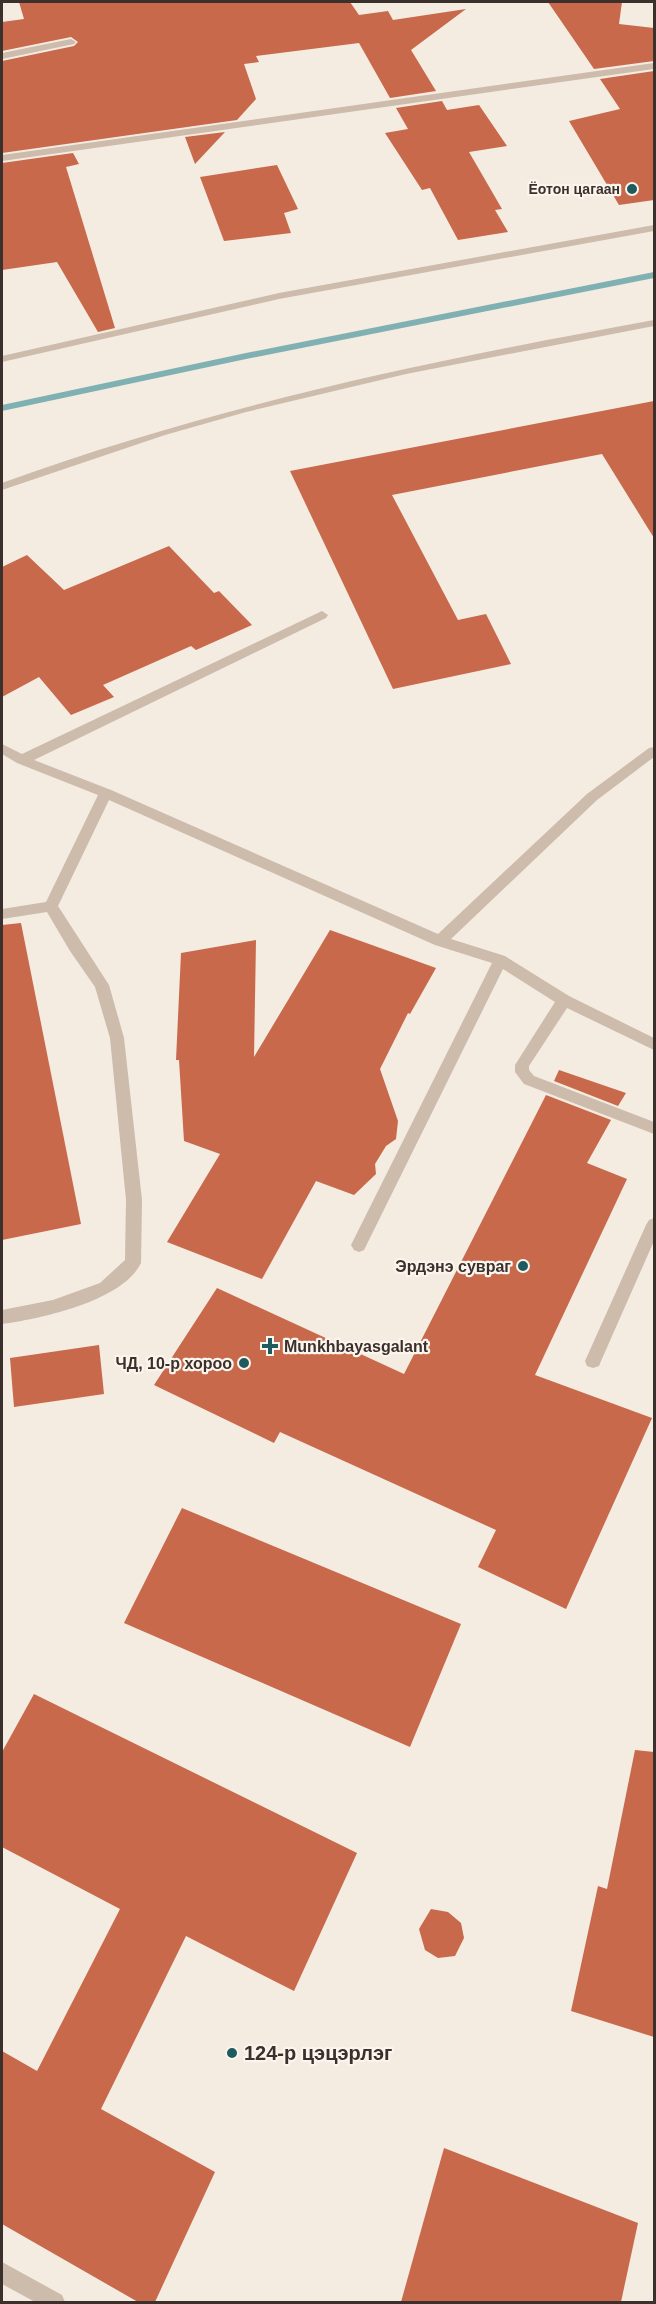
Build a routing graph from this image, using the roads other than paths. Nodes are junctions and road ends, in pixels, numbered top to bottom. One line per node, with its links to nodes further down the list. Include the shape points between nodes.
1 (71, 42): 2 (street)
2 (2, 56)
3 (654, 66): 4 (street)
4 (2, 158)
5 (654, 228): 7 (street, via 279,297)
6 (654, 323): 8 (street, via 332,387 112,447)
7 (2, 359)
8 (2, 487)
9 (322, 615): 12 (street)
10 (2, 748): 12 (street)
11 (654, 751): 16 (street, via 592,797)
12 (22, 760): 13 (street)
13 (106, 793): 14 (street); 16 (street)
14 (51, 906): 15 (street); 23 (street, via 102,985 117,1038 134,1200 133,1263 106,1287 53,1307)
15 (2, 914)
16 (440, 941): 17 (street)
17 (500, 960): 18 (street); 22 (street)
18 (564, 1000): 19 (street); 20 (street, via 522,1065 522,1072 529,1080)
19 (654, 1044)
20 (654, 1128)
21 (654, 1225): 24 (street)
22 (359, 1245)
23 (2, 1317)
24 (593, 1361)
25 (2, 2273): 26 (street)
26 (55, 2302)

